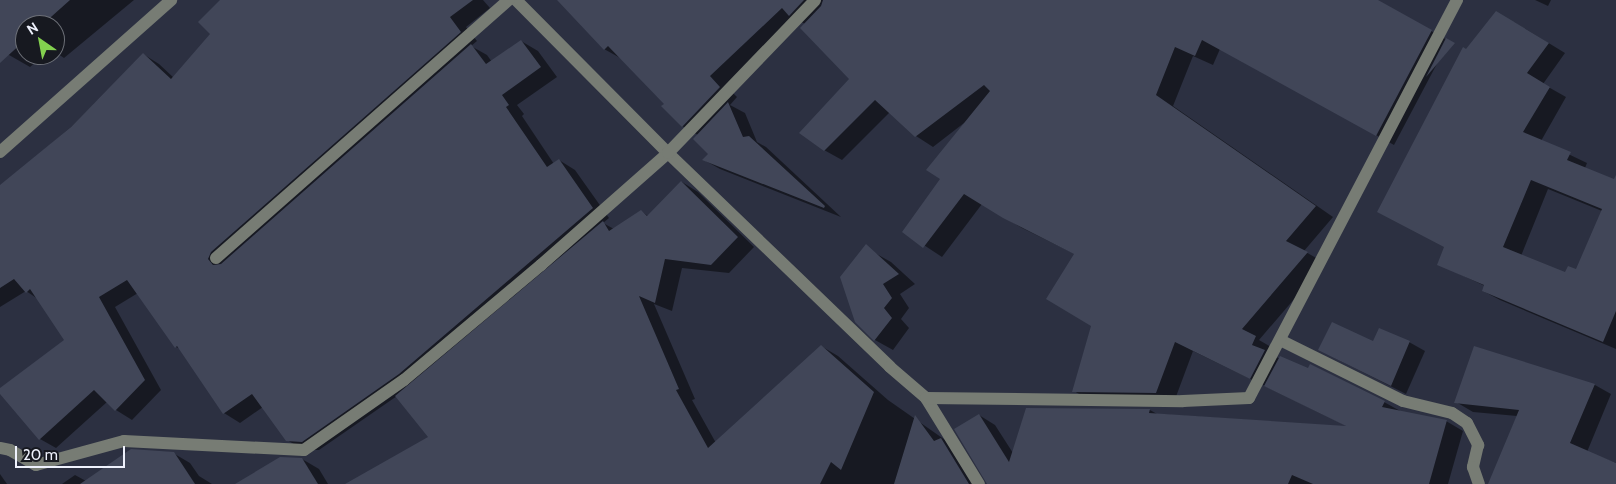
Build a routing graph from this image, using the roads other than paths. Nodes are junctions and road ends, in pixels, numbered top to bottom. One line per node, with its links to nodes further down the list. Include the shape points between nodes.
1 (171, 0): 6 (street)
2 (509, 0): 8 (street)
3 (516, 0): 7 (street)
4 (815, 0): 7 (street)
5 (1457, 0): 9 (street)
6 (0, 152)
7 (668, 153): 10 (street); 11 (street, via 404,380 304,450 124,441 36,465)
8 (216, 258)
9 (1280, 340): 10 (street, via 1249,398 1183,401); 13 (street, via 1403,401 1452,413 1468,423 1478,445 1473,467)
10 (926, 398): 12 (street)
11 (0, 448)
12 (979, 484)
13 (1479, 484)

